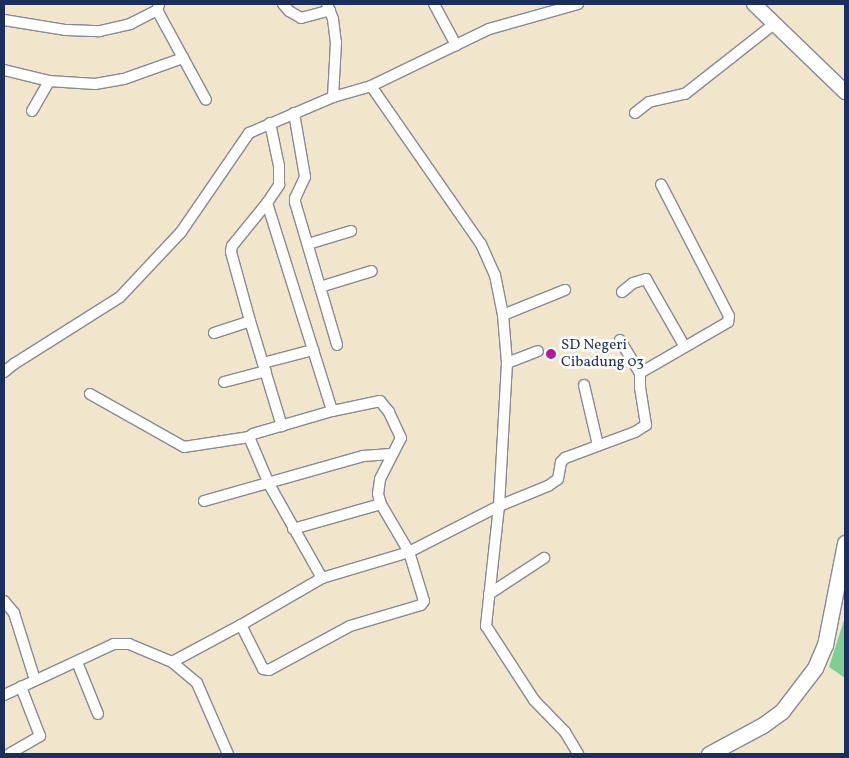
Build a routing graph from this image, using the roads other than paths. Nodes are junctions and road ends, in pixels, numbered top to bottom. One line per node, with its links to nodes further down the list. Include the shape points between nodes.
1 (283, 4): 6 (street, via 301,18)
2 (434, 4): 9 (street)
3 (578, 4): 9 (street, via 489,29)
4 (754, 4): 8 (street)
5 (158, 7): 7 (street, via 130,24 100,32); 10 (street)
6 (329, 7): 15 (street, via 336,42)
7 (4, 20)
8 (774, 24): 14 (street); 19 (street, via 685,94 649,102)
9 (456, 45): 13 (street)
10 (183, 58): 12 (street, via 124,79 95,84); 16 (street)
11 (4, 70): 12 (street)
12 (49, 81): 17 (street)
13 (371, 86): 15 (street); 29 (street, via 481,244 494,275)
14 (845, 92)
15 (333, 97): 18 (street)
16 (206, 100)
17 (32, 111)
18 (294, 113): 20 (street); 24 (street, via 305,177 295,198)
19 (635, 113)
20 (270, 124): 22 (street, via 279,166 279,185); 39 (street, via 249,133 180,232 120,296)
21 (661, 184): 34 (street, via 729,316 728,322)
22 (267, 203): 30 (street, via 232,246 231,252); 35 (street)
23 (351, 231): 24 (street)
24 (308, 244): 26 (street)
25 (372, 271): 26 (street)
26 (320, 287): 33 (street)
27 (565, 290): 29 (street)
28 (622, 292): 34 (street, via 633,283 646,279)
29 (503, 315): 37 (street)
30 (250, 321): 31 (street); 38 (street)
31 (214, 333)
32 (620, 340): 40 (street)
33 (337, 344)
34 (685, 347): 40 (street)
35 (313, 350): 38 (street); 44 (street)
36 (538, 351): 37 (street)
37 (507, 363): 52 (street)
38 (265, 367): 41 (street); 45 (street)
39 (4, 372)
40 (640, 373): 47 (street, via 646,425)
41 (224, 382)
42 (584, 385): 47 (street)
43 (90, 394): 46 (street, via 184,447)
44 (332, 411): 45 (street); 48 (street, via 380,401 401,432)
45 (282, 426): 46 (street)
46 (249, 437): 49 (street)
47 (598, 445): 52 (street, via 565,458 561,462 558,479 548,486)
48 (392, 454): 49 (street, via 363,456); 51 (street, via 378,487)
49 (269, 484): 50 (street); 53 (street)
50 (204, 501)
51 (381, 504): 53 (street); 55 (street)
52 (500, 506): 55 (street); 58 (street)
53 (293, 529): 57 (street)
54 (845, 543): 70 (main road, via 825,645 815,668 782,712)
55 (409, 552): 57 (street); 60 (street, via 424,601 422,605 350,626 268,670)
56 (544, 558): 58 (street)
57 (322, 578): 60 (street)
58 (489, 594): 69 (street, via 486,626 534,700 565,732)
59 (4, 601): 63 (street, via 14,613)
60 (241, 625): 62 (street)
61 (77, 662): 62 (street, via 120,643); 63 (street); 66 (street)
62 (172, 662): 68 (street, via 202,691)
63 (35, 680): 64 (street)
64 (21, 687): 65 (street); 67 (street, via 40,736)
65 (4, 695)
66 (98, 714)
67 (9, 754)
68 (228, 754)
69 (578, 754)
70 (709, 754)

